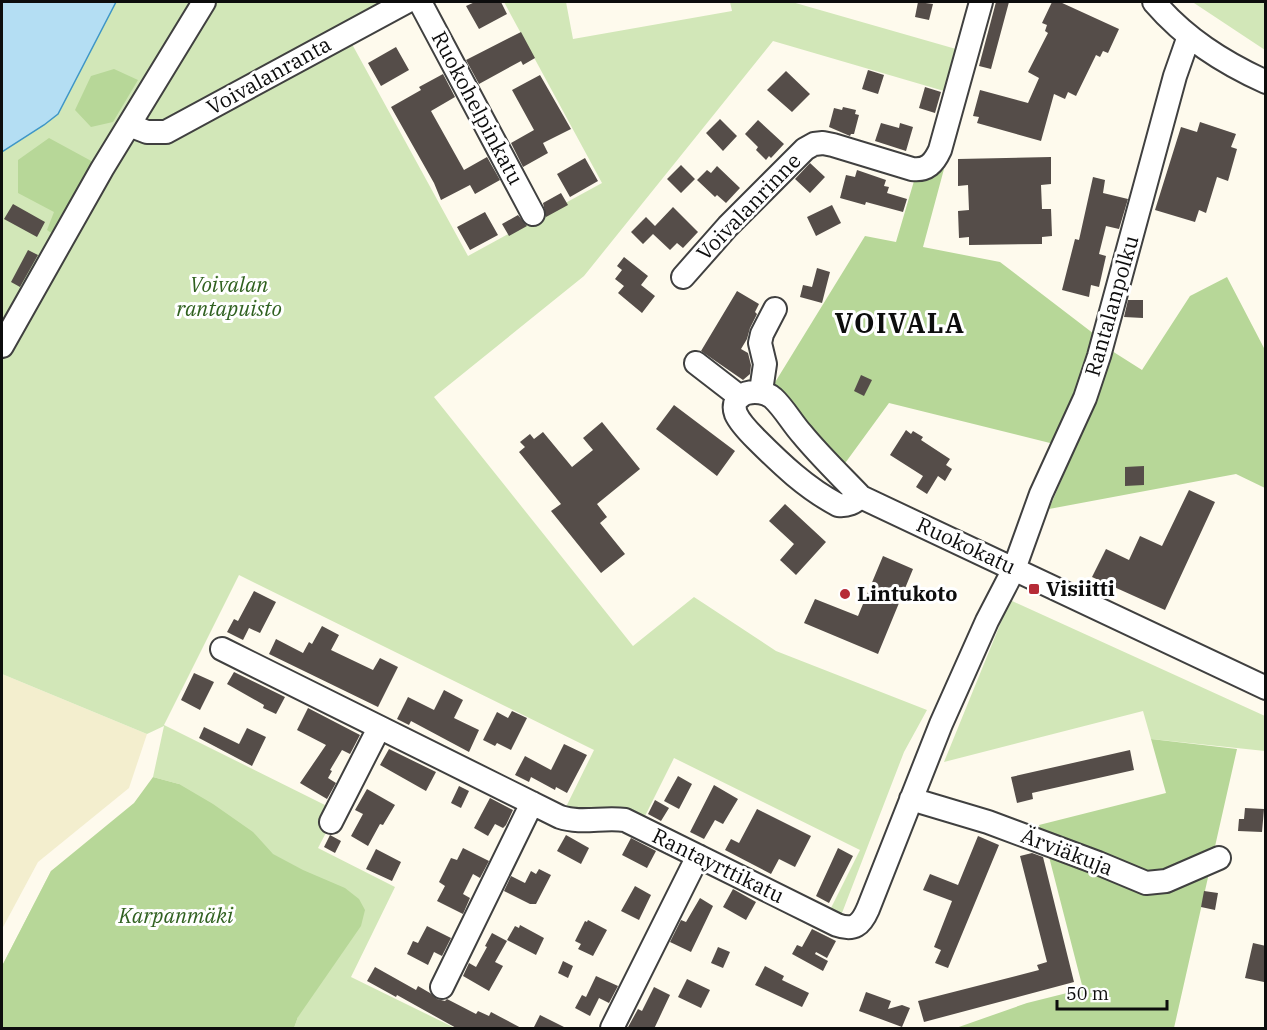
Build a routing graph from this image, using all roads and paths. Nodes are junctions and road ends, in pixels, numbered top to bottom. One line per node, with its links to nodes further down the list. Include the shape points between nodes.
1 (204, 2): 8 (street)
2 (406, 2): 8 (street, Voivalanranta, via 166,132 147,132)
3 (420, 2): 9 (street, Ruokohelpinkatu)
4 (981, 2): 10 (street, Voivalanrinne, via 940,150 929,166 912,169 833,145 814,144 728,226)
5 (1154, 2): 6 (street)
6 (1189, 36): 7 (street, via 1214,55); 16 (street, Rantalanpolku, via 1092,378 1041,494)
7 (1266, 82)
8 (129, 125): 12 (street)
9 (533, 214)
10 (683, 277)
11 (775, 309): 14 (street, via 760,343 765,364)
12 (2, 346)
13 (696, 363): 14 (street, Ruokokatu)
14 (750, 394): 15 (street, Ruokokatu, via 774,399); 15 (street, via 736,403 737,416 797,478 838,505 851,504)
15 (861, 497): 16 (street, Ruokokatu)
16 (1014, 568): 18 (street, Ruokokatu); 20 (street, Rantayrttikatu, via 941,724)
17 (222, 650): 19 (street, Rantayrttikatu)
18 (1266, 688)
19 (379, 728): 21 (street, Rantayrttikatu); 22 (street)
20 (911, 799): 23 (street, Rantayrttikatu, via 865,916 851,928 837,925); 24 (street, Ärviäkuja, via 988,822 1146,883 1166,881)
21 (532, 803): 23 (street, Rantayrttikatu, via 568,820 625,820); 25 (street)
22 (332, 822)
23 (698, 856): 26 (street)
24 (1219, 858)
25 (441, 987)
26 (612, 1029)

